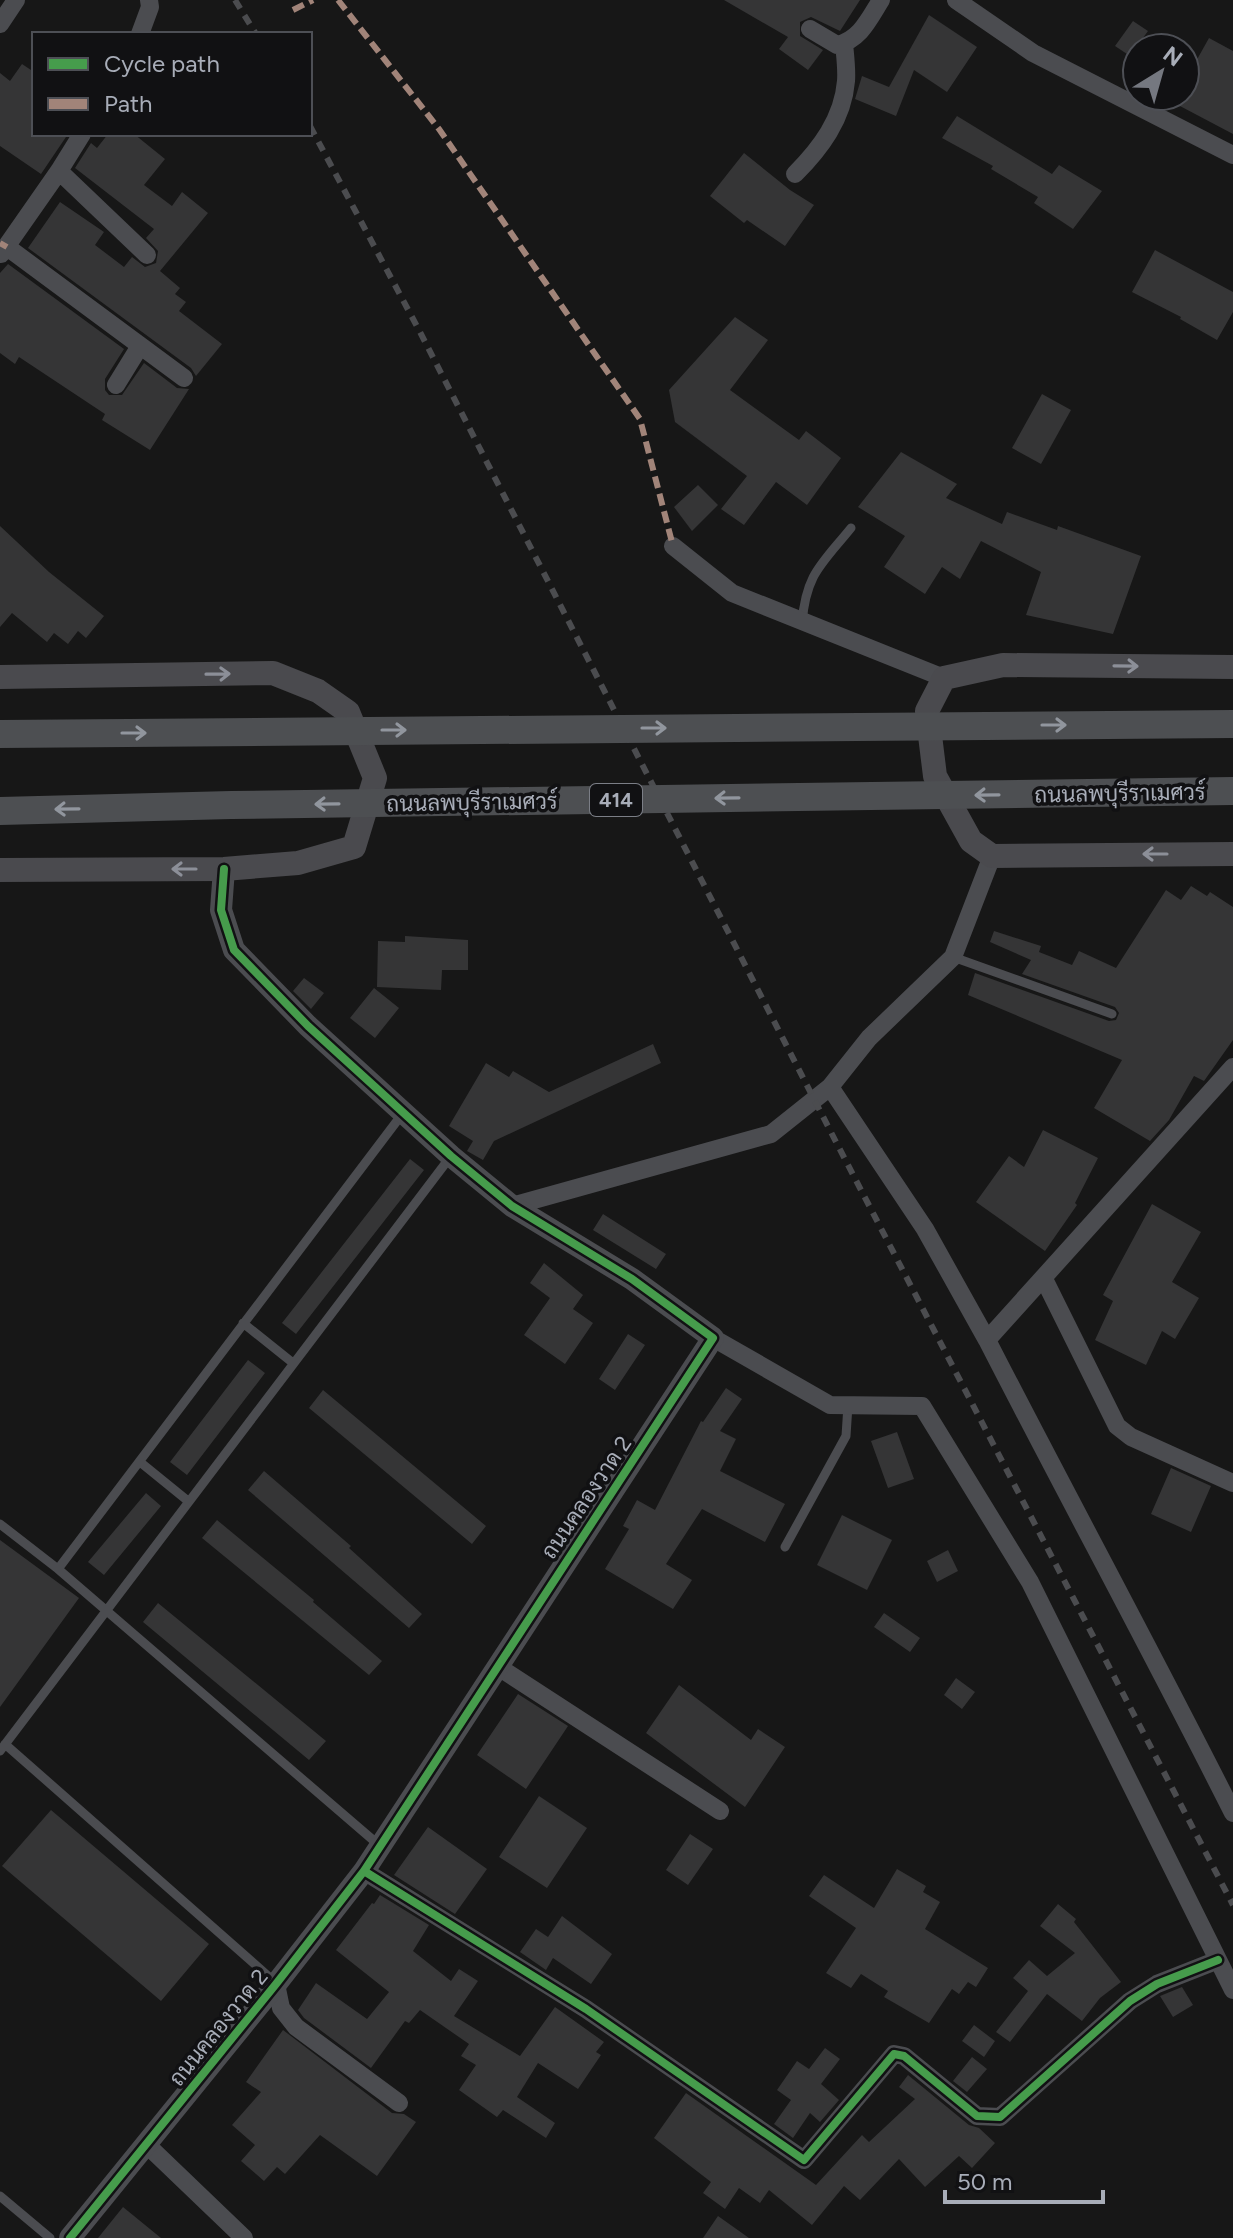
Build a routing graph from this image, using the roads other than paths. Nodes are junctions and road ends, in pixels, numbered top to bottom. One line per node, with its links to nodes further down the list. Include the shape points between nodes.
1 (16, 0): 5 (street)
2 (149, 0): 7 (street)
3 (881, 0): 8 (street, via 862,31)
4 (956, 0): 10 (street, via 1033,53)
5 (0, 24)
6 (810, 29): 8 (street, via 837,45)
7 (141, 32)
8 (844, 43): 12 (street, via 846,82 832,129)
9 (81, 136): 11 (street)
10 (1233, 155)
11 (59, 171): 13 (street); 14 (street)
12 (795, 174)
13 (3, 251): 15 (street)
14 (147, 255)
15 (140, 346): 16 (street); 17 (street)
16 (184, 378)
17 (116, 385)
18 (851, 528): 20 (lane, via 811,577)
19 (673, 546): 20 (street, via 732,593)
20 (802, 623): 23 (street)
21 (1233, 667): 23 (main road, one-way to 21, via 1003,665)
22 (0, 677): 30 (main road, one-way to 30, via 273,673 318,691 348,712 375,778 354,847 298,863)
23 (944, 678): 29 (main road, via 927,711 935,776 971,841)
24 (1233, 724): 25 (main road, one-way to 24, bridge)
25 (0, 734)
26 (1233, 791): 27 (main road, ถนนลพบุรีราเมศวร์ / 414, one-way to 27, bridge)
27 (0, 811)
28 (1233, 854): 29 (main road, one-way to 29)
29 (992, 856): 32 (street)
30 (224, 869): 31 (main road, one-way to 31); 36 (street, via 221,910 234,950)
31 (0, 870)
32 (953, 957): 33 (lane); 35 (street, via 869,1038)
33 (1112, 1014)
34 (1233, 1067): 39 (street)
35 (830, 1087): 38 (street, via 771,1134); 42 (street, via 925,1229)
36 (403, 1113): 37 (street); 40 (lane)
37 (451, 1156): 38 (street); 43 (lane)
38 (512, 1206): 41 (street, via 632,1279)
39 (1044, 1279): 42 (street); 46 (street, via 1117,1426)
40 (243, 1323): 43 (lane); 45 (lane)
41 (713, 1338): 44 (street, via 830,1405); 52 (street, ถนนคลองวาด 2)
42 (987, 1340): 55 (street)
43 (293, 1363): 47 (lane)
44 (848, 1405): 49 (lane, via 846,1436); 58 (street, via 922,1406 1030,1582)
45 (140, 1462): 47 (lane); 50 (lane)
46 (1233, 1483)
47 (188, 1501): 51 (lane)
48 (0, 1524): 50 (lane)
49 (785, 1547)
50 (58, 1569): 51 (lane)
51 (105, 1611): 53 (lane); 56 (lane)
52 (497, 1666): 54 (street); 56 (street, ถนนคลองวาด 2)
53 (3, 1748): 59 (lane)
54 (720, 1811)
55 (1233, 1813)
56 (380, 1846): 57 (street, ถนนคลองวาด 2)
57 (364, 1871): 58 (street, via 586,2009 804,2160 894,2054 904,2056 977,2116 1000,2117 1130,2001 1157,1984); 59 (street, ถนนคลองวาด 2)
58 (1218, 1960): 60 (street)
59 (276, 1984): 61 (street, via 281,2008 296,2027); 62 (street, ถนนคลองวาด 2)
60 (1233, 1990)
61 (399, 2103)
62 (146, 2144): 65 (street, ถนนคลองวาด 2); 66 (street)
63 (0, 2196): 64 (lane)
64 (50, 2238)
65 (70, 2238)
66 (244, 2238)

